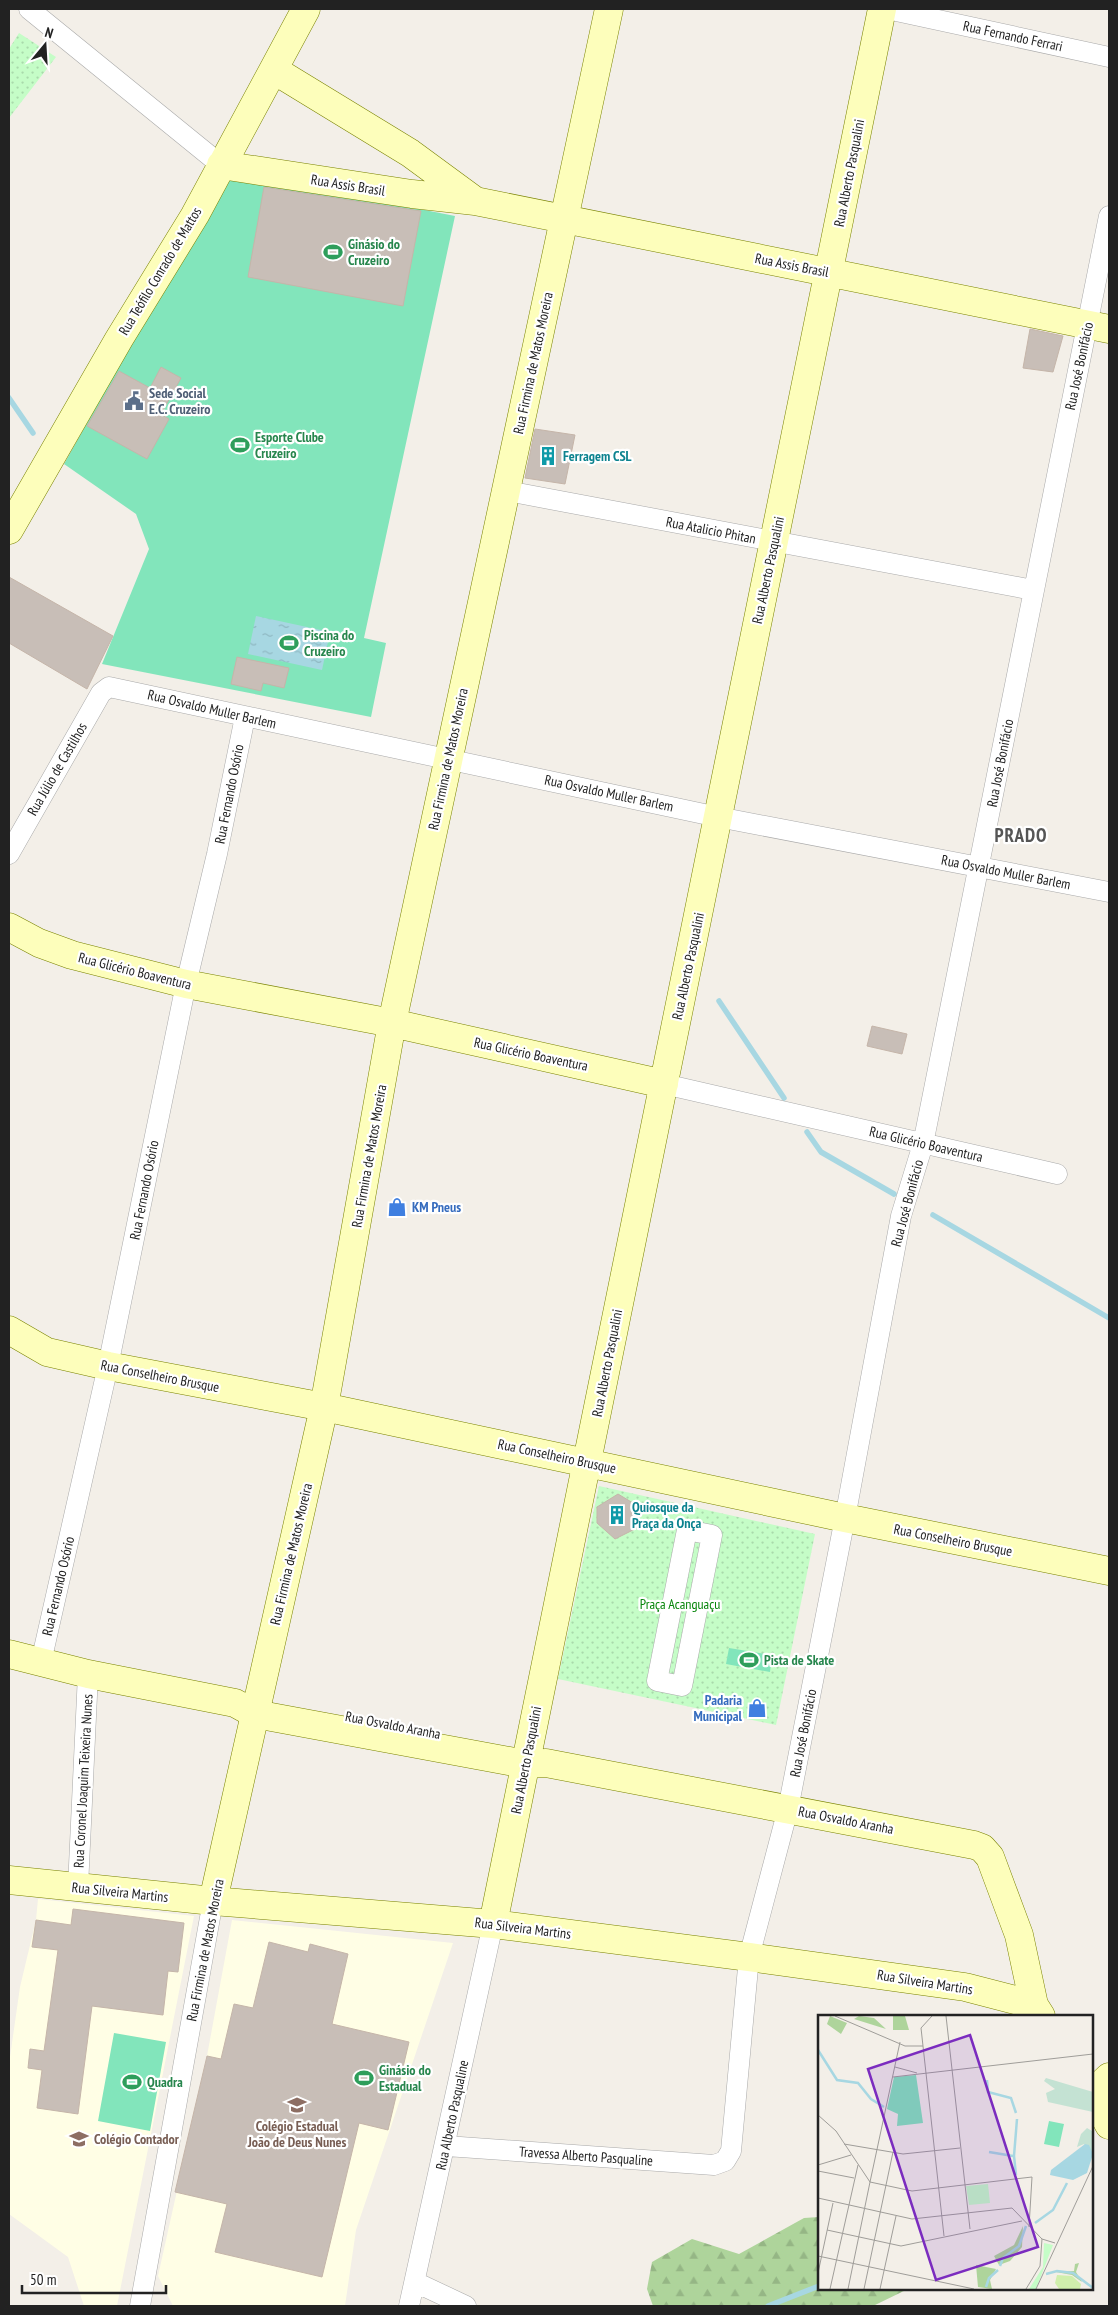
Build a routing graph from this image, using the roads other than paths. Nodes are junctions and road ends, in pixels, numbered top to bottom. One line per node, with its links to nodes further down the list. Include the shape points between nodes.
1 (29, 9): 8 (street)
2 (306, 9): 7 (street, Rua Teófilo Conrado de Mattos)
3 (609, 9): 11 (street, Rua Firmina de Matos Moreira)
4 (882, 9): 12 (street, Rua Alberto Pasqualini)
5 (887, 9): 6 (street, Rua Fernando Ferrari)
6 (1109, 56)
7 (274, 70): 8 (street, Rua Teófilo Conrado de Mattos); 9 (street, Rua Assis Brasil, via 410,153)
8 (221, 165): 9 (street, Rua Assis Brasil); 15 (street, Rua Teófilo Conrado de Mattos, via 195,215)
9 (476, 201): 11 (street, Rua Assis Brasil)
10 (1109, 216): 13 (street, Rua José Bonifácio)
11 (563, 219): 12 (street, Rua Assis Brasil); 14 (street, Rua Firmina de Matos Moreira)
12 (829, 273): 13 (street, Rua Assis Brasil); 16 (street, Rua Alberto Pasqualini)
13 (1098, 327): 17 (street, Rua José Bonifácio)
14 (507, 491): 16 (street, Rua Atalicio Phitan); 20 (street, Rua Firmina de Matos Moreira)
15 (9, 530)
16 (774, 542): 17 (street, Rua Atalicio Phitan); 21 (street, Rua Alberto Pasqualini)
17 (1033, 590): 23 (street, Rua José Bonifácio)
18 (109, 687): 19 (street, Rua Osvaldo Muller Barlem); 22 (street, Rua Júlio de Castilhos, via 101,693)
19 (245, 717): 20 (street, Rua Osvaldo Muller Barlem); 26 (street, Rua Fernando Osório)
20 (448, 758): 21 (street, Rua Osvaldo Muller Barlem); 27 (street, Rua Firmina de Matos Moreira)
21 (718, 817): 23 (street, Rua Osvaldo Muller Barlem); 28 (street, Rua Alberto Pasqualini)
22 (9, 854)
23 (979, 867): 24 (street, Rua Osvaldo Muller Barlem); 29 (street, Rua José Bonifácio)
24 (1109, 892)
25 (9, 927): 26 (street, Rua Glicério Boaventura, via 72,955)
26 (186, 984): 27 (street, Rua Glicério Boaventura); 32 (street, Rua Fernando Osório)
27 (392, 1024): 28 (street, Rua Glicério Boaventura); 33 (street, Rua Firmina de Matos Moreira)
28 (664, 1084): 29 (street, Rua Glicério Boaventura); 34 (street, Rua Alberto Pasqualini)
29 (923, 1144): 30 (street, Rua Glicério Boaventura); 35 (street, Rua José Bonifácio, via 901,1216)
30 (1056, 1174)
31 (9, 1330): 32 (street, Rua Conselheiro Brusque, via 47,1352)
32 (108, 1366): 33 (street, Rua Conselheiro Brusque); 42 (street, Rua Fernando Osório)
33 (324, 1407): 34 (street, Rua Conselheiro Brusque); 44 (street, Rua Firmina de Matos Moreira)
34 (587, 1462): 35 (street, Rua Conselheiro Brusque); 45 (street, Rua Alberto Pasqualini)
35 (845, 1518): 36 (street, Rua Conselheiro Brusque); 46 (street, Rua José Bonifácio)
36 (1109, 1571)
37 (678, 1578): 38 (street); 38 (street, via 687,1530 712,1535); 39 (street)
38 (703, 1584): 40 (street)
39 (672, 1608): 40 (street); 40 (street, via 657,1681 682,1686)
40 (697, 1614)
41 (9, 1654): 42 (street, Rua Osvaldo Aranha)
42 (41, 1662): 43 (street, Rua Osvaldo Aranha)
43 (88, 1674): 44 (street, Rua Osvaldo Aranha); 48 (street, Rua Coronel Joaquim Teixeira Nunes)
44 (249, 1706): 45 (street, Rua Osvaldo Aranha); 49 (street, Rua Firmina de Matos Moreira)
45 (533, 1759): 46 (street, Rua Osvaldo Aranha); 50 (street, Rua Alberto Pasqualini)
46 (788, 1809): 51 (street, Rua José Bonifácio); 52 (street, Rua Osvaldo Aranha, via 982,1848 990,1857 1019,1934)
47 (9, 1880): 48 (street, Rua Silveira Martins)
48 (78, 1887): 49 (street, Rua Silveira Martins)
49 (213, 1901): 50 (street, Rua Silveira Martins); 60 (street, Rua Firmina de Matos Moreira)
50 (493, 1924): 51 (street, Rua Silveira Martins); 57 (street, Rua Alberto Pasqualine)
51 (750, 1956): 52 (street, Rua Silveira Martins, via 965,1987); 58 (street, Rua José Bonifácio, via 731,2151)
52 (1038, 2010)
53 (1109, 2077): 54 (street)
54 (1093, 2093)
55 (1093, 2096): 56 (street)
56 (1109, 2125)
57 (446, 2146): 58 (street, Travessa Alberto Pasqualine, via 714,2165); 59 (street, Rua Alberto Pasqualine)
58 (725, 2161)
59 (415, 2282): 61 (street, Rua Alberto Pasqualine); 62 (street)
60 (140, 2306)
61 (409, 2306)
62 (466, 2306)

